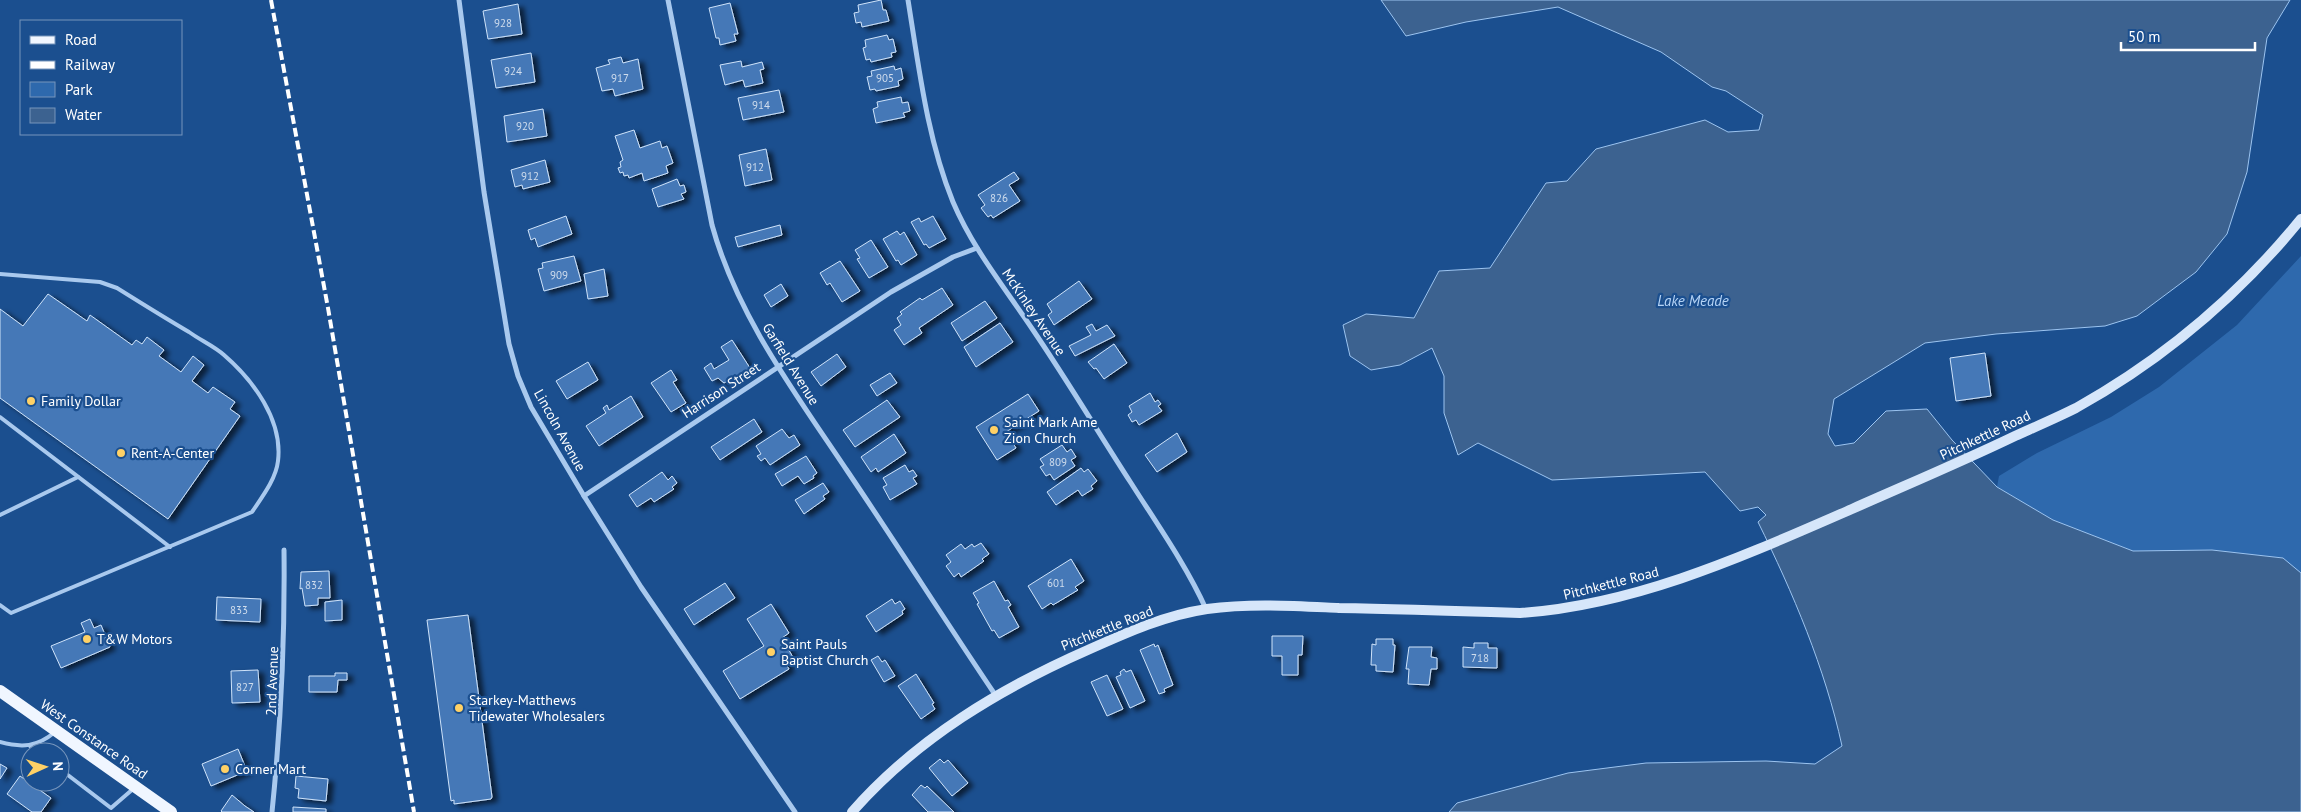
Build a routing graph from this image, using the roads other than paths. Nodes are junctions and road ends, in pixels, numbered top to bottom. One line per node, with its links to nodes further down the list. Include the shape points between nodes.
1 (458, 0): 10 (street, Lincoln Avenue, via 509,344 531,407)
2 (668, 0): 7 (street, Garfield Avenue, via 719,253 733,286)
3 (908, 0): 5 (street, McKinley Avenue, via 927,115 938,159 954,202)
4 (2301, 219): 15 (main road, Pitchkettle Road, via 2250,276 2207,316 2162,352 2075,408 1760,549 1636,592 1560,610 1520,612 1258,606)
5 (977, 248): 7 (street, Harrison Street, via 891,292); 15 (street, McKinley Avenue, via 1163,534)
6 (0, 274): 12 (lane, via 100,282 117,288 223,354 242,372 266,405 279,446 278,463 268,488 252,512)
7 (778, 366): 10 (street, Harrison Street); 17 (street, Garfield Avenue)
8 (0, 416): 9 (lane)
9 (78, 477): 11 (lane); 12 (lane)
10 (584, 496): 28 (street, Lincoln Avenue, via 641,588)
11 (0, 515)
12 (170, 546): 14 (lane, via 11,613)
13 (284, 550): 27 (street, 2nd Avenue, via 281,723)
14 (0, 605)
15 (1207, 610): 17 (main road, Pitchkettle Road, via 1139,627 1046,668)
16 (0, 691): 18 (main road, West Constance Road)
17 (996, 696): 29 (main road, Pitchkettle Road, via 942,730 906,758)
18 (56, 730): 20 (lane); 23 (main road, West Constance Road)
19 (0, 742): 21 (lane)
20 (41, 742)
21 (20, 747)
22 (70, 777): 24 (lane)
23 (136, 787): 24 (lane); 26 (main road, West Constance Road)
24 (111, 808): 25 (lane)
25 (106, 812)
26 (171, 812)
27 (272, 812)
28 (794, 812)
29 (852, 812)

